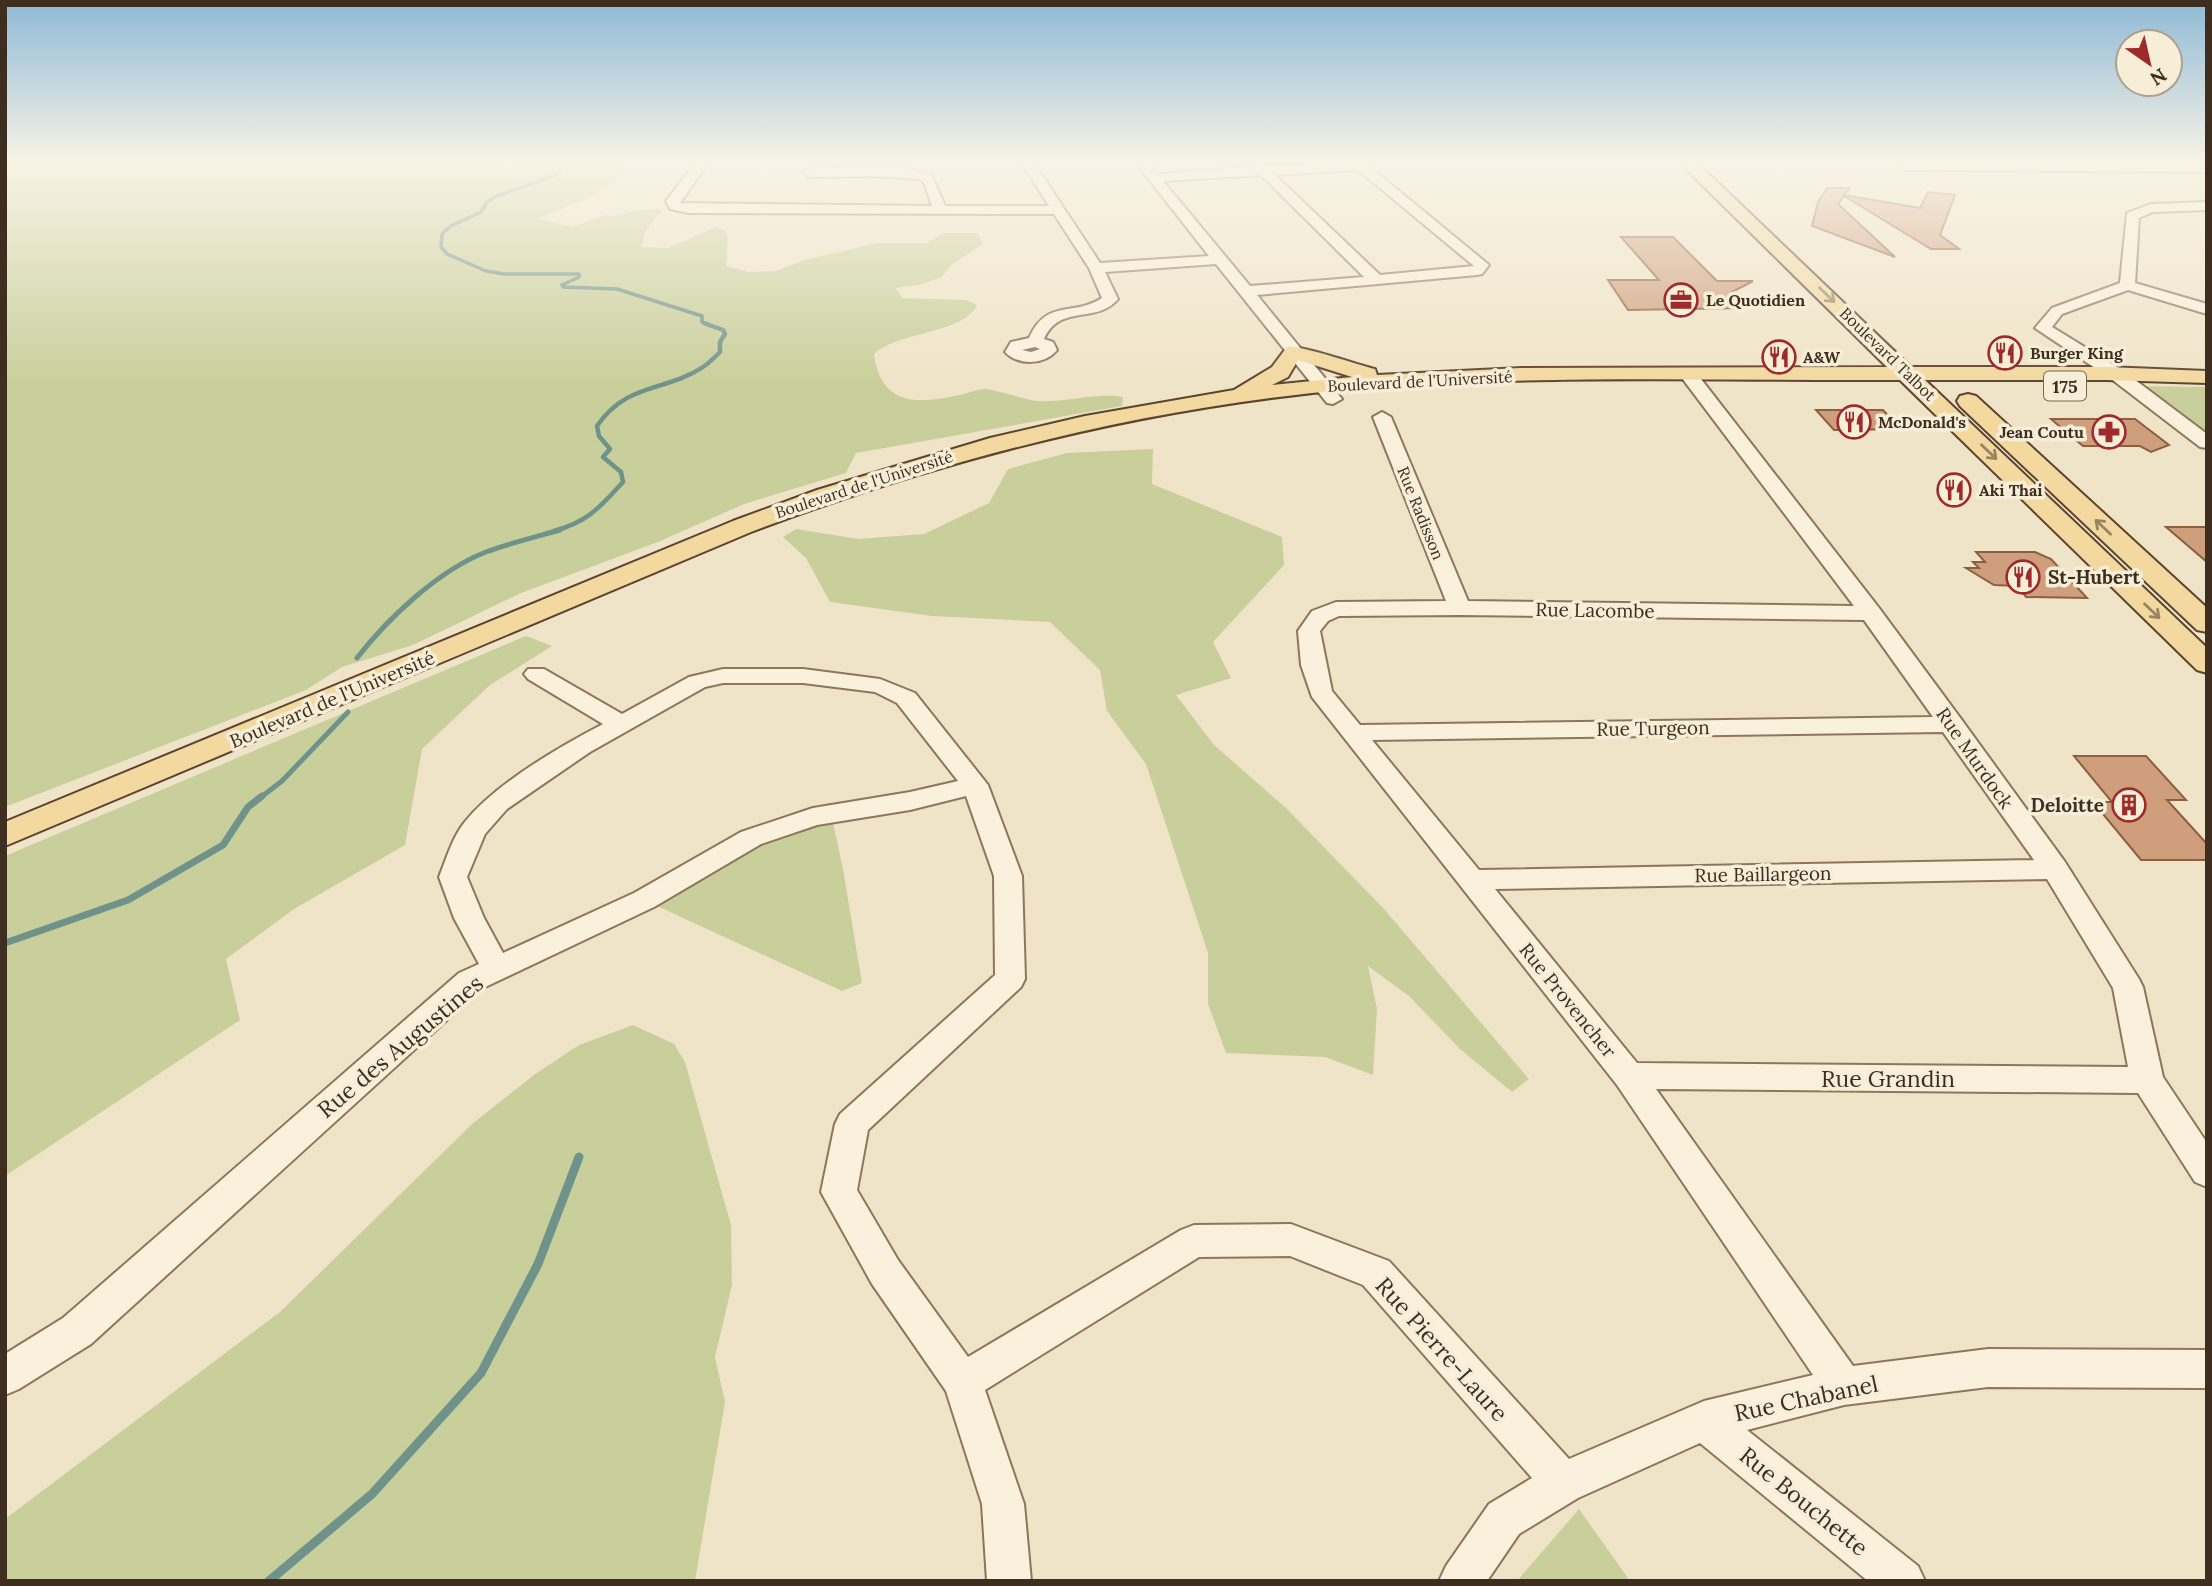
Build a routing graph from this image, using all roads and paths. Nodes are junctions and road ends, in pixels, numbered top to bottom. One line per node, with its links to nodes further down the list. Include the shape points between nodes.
1 (1075, 237): 8 (street)
2 (1203, 237): 7 (street)
3 (1332, 237): 9 (street)
4 (1447, 237): 9 (street, via 1482,265 1477,271)
5 (1771, 237): 20 (main road, Boulevard Talbot, one-way to 20)
6 (2130, 237): 10 (street)
7 (1221, 259): 8 (street); 11 (street)
8 (1096, 268): 13 (street, via 1108,302 1048,320)
9 (1376, 280): 11 (street)
10 (2127, 285): 12 (street); 19 (street, via 2057,311 2043,328)
11 (1247, 290): 14 (street)
12 (2207, 309)
13 (1035, 342)
14 (1294, 351): 17 (main road, via 1357,372); 22 (street); 23 (main road, via 1280,372)
15 (1923, 357): 20 (main road, Boulevard Talbot)
16 (2207, 377): 19 (main road, Boulevard de l'Université / 175)
17 (1407, 379): 18 (main road, Boulevard de l'Université, via 1542,374); 22 (main road, Boulevard de l'Université)
18 (1692, 380): 20 (main road, Boulevard de l'Université); 22 (main road, Boulevard de l'Université); 28 (street, Rue Murdock)
19 (2123, 380): 20 (main road, Boulevard de l'Université / 175); 21 (main road, Boulevard de l'Université / 175); 25 (street)
20 (1932, 381): 30 (main road, Boulevard Talbot, one-way to 20); 31 (main road, Boulevard Talbot, one-way to 31)
21 (2207, 387)
22 (1327, 393): 23 (main road, Boulevard de l'Université); 26 (main road, Boulevard de l'Université, via 1154,424 949,470)
23 (1226, 398): 26 (main road, Boulevard de l'Université, via 1091,421 931,461 738,526)
24 (1382, 417): 27 (street, Rue Radisson)
25 (2207, 443)
26 (659, 563): 37 (main road, Boulevard de l'Université)
27 (1460, 608): 28 (street, Rue Lacombe); 29 (street, Rue Lacombe, via 1336,610)
28 (1871, 613): 34 (street, Rue Murdock)
29 (1320, 616): 35 (street, Rue Provencher, via 1309,631 1320,692)
30 (2207, 624)
31 (2207, 664)
32 (536, 674): 33 (street)
33 (620, 723): 36 (street, via 697,682 723,676 803,676 880,686 906,698); 40 (street, via 498,803 473,830 453,877)
34 (1952, 724): 35 (street, Rue Turgeon); 38 (street, Rue Murdock)
35 (1353, 733): 39 (street, Rue Provencher)
36 (975, 785): 40 (street, Rue des Augustines, via 813,817 751,838 643,900); 46 (street, via 1008,876 1010,979 852,1125 839,1192 885,1272)
37 (5, 835)
38 (2056, 869): 39 (street, Rue Baillargeon); 42 (street, Rue Murdock, via 2127,987)
39 (1471, 880): 41 (street, Rue Provencher)
40 (496, 968): 45 (street, Rue des Augustines, via 470,981 77,1331)
41 (1629, 1076): 42 (street, Rue Grandin); 47 (street, Rue Provencher)
42 (2147, 1080): 43 (street, Rue Murdock)
43 (2207, 1172)
44 (2207, 1369): 47 (street, Rue Chabanel, via 1988,1368)
45 (5, 1376)
46 (963, 1382): 49 (street, Rue Pierre-Laure, via 1194,1241 1291,1240 1376,1273); 50 (street, via 1003,1504)
47 (1844, 1386): 48 (street, Rue Chabanel)
48 (1704, 1421): 49 (street, Rue Chabanel); 52 (street, Rue Bouchette)
49 (1563, 1483): 51 (street, Rue Chabanel, via 1504,1519)
50 (1009, 1581)
51 (1461, 1581)
52 (1903, 1581)

